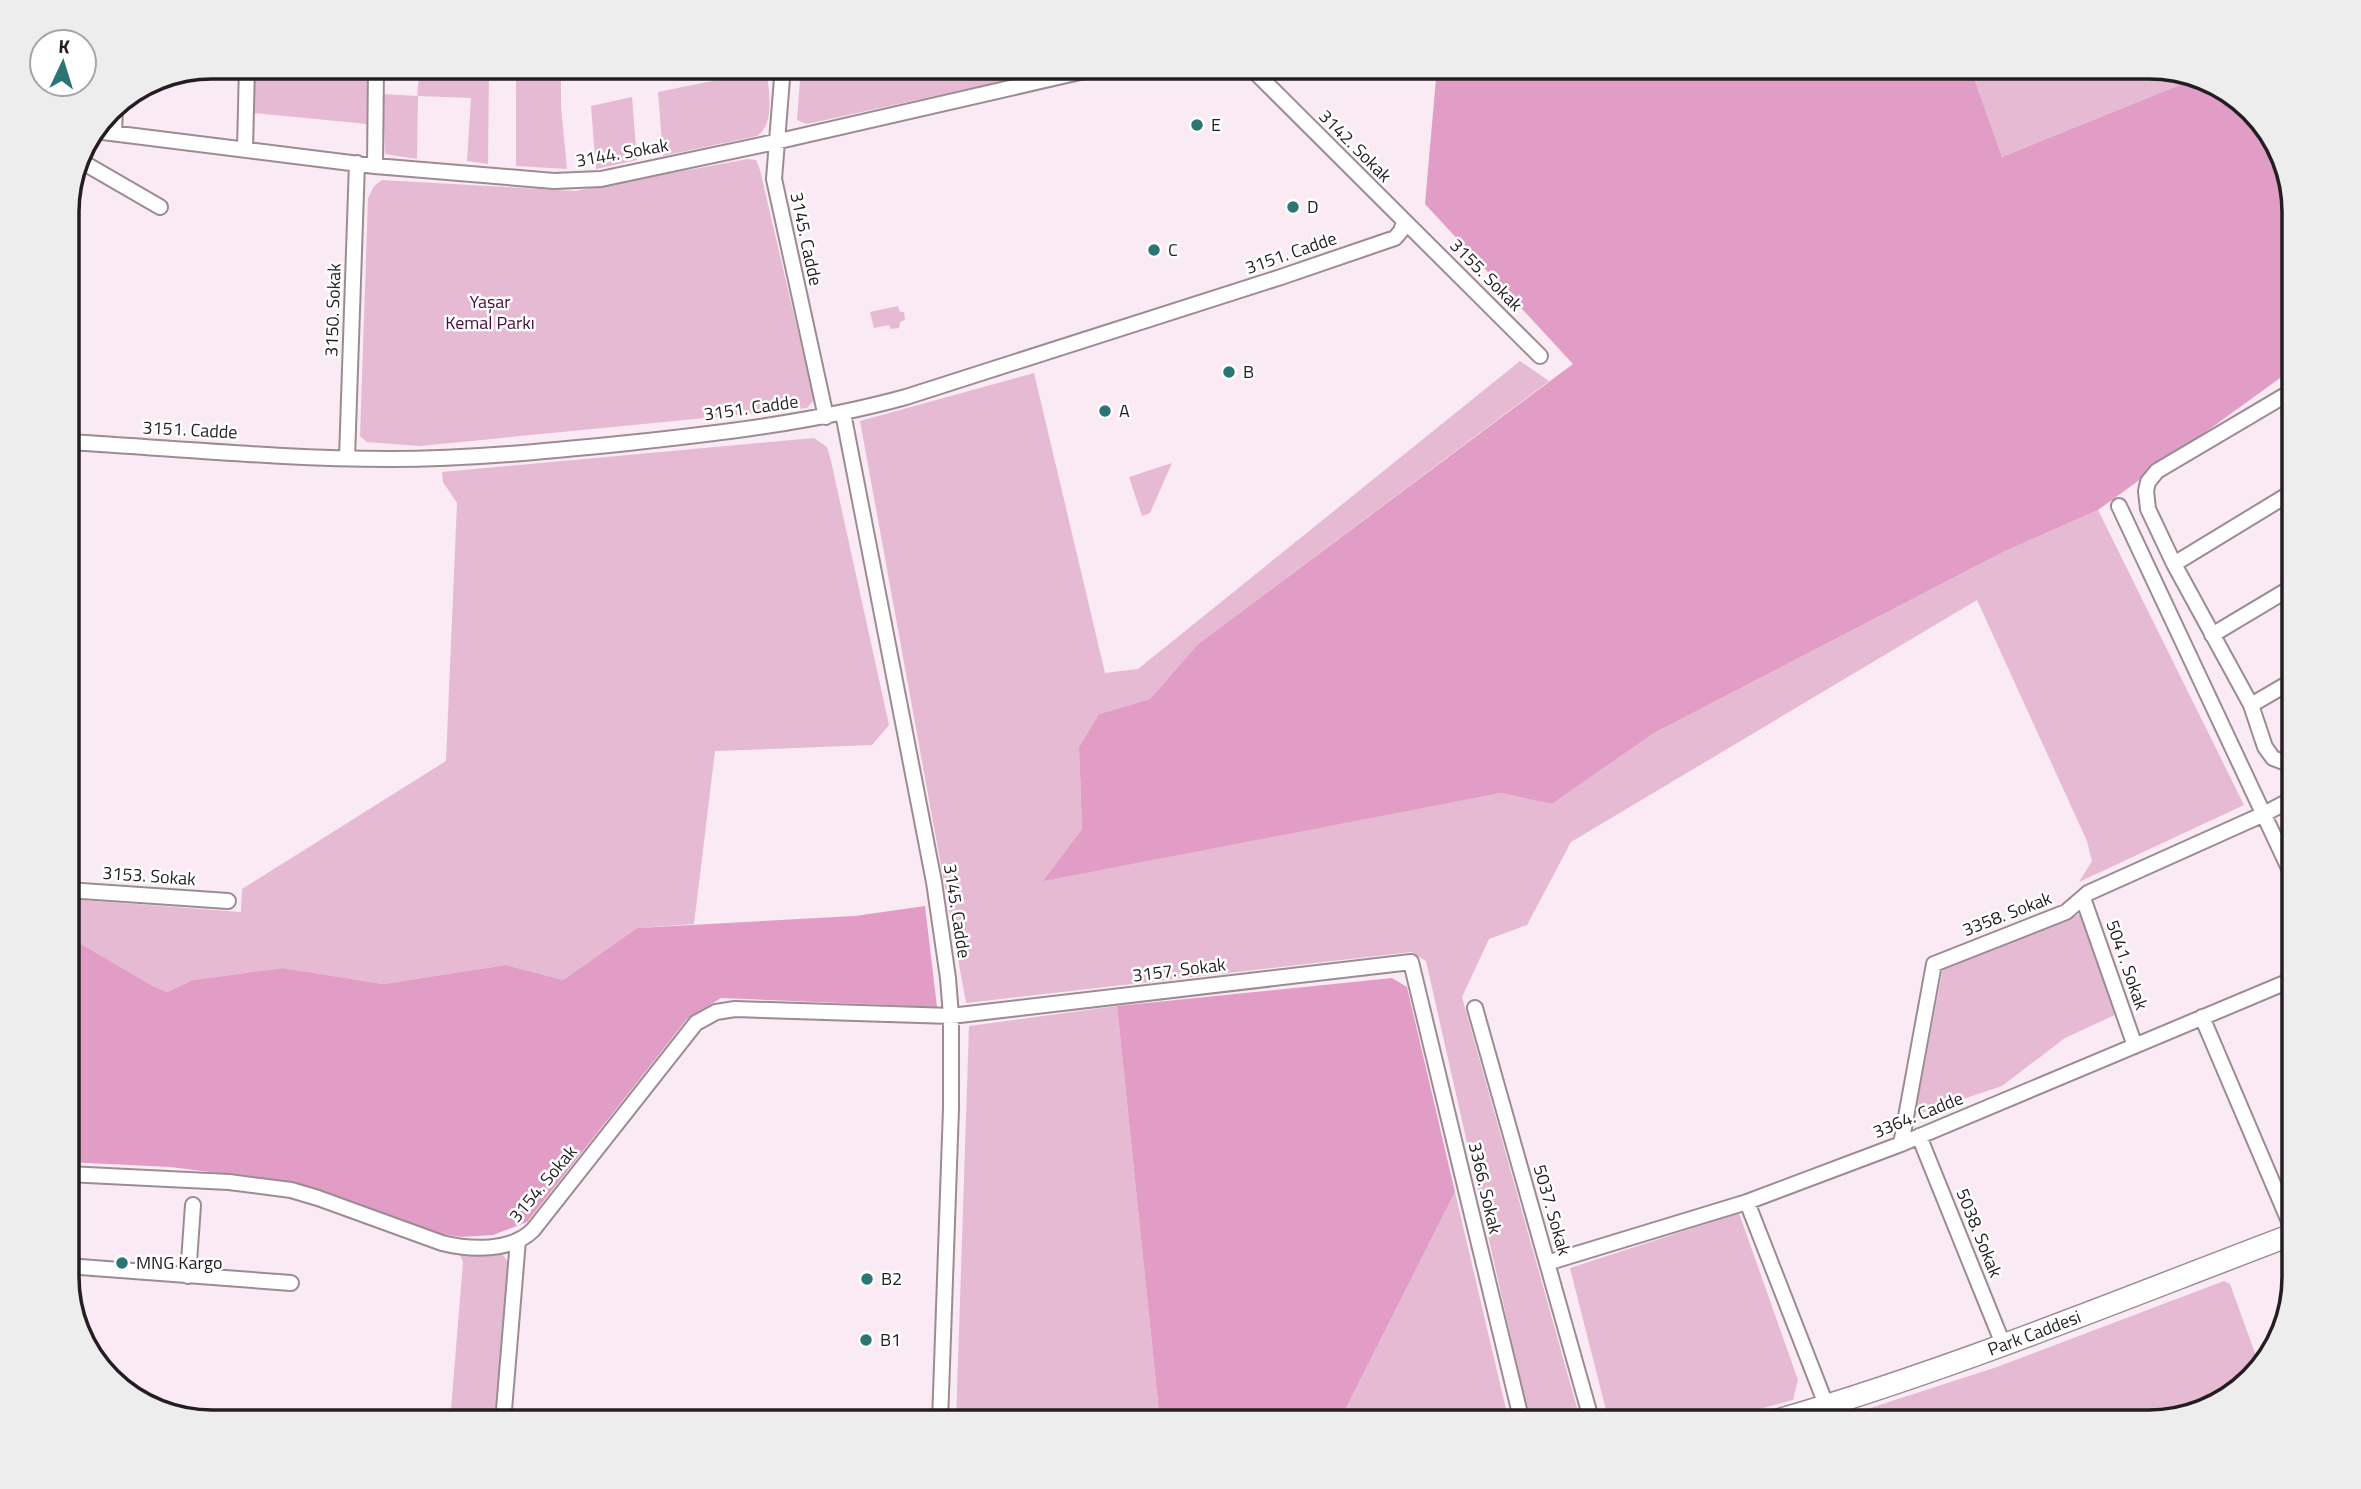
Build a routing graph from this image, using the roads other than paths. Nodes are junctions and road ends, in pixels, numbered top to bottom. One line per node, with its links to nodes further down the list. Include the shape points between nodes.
1 (247, 79): 10 (street)
2 (376, 79): 13 (street)
3 (782, 79): 9 (street, 3145. Cadde)
4 (1041, 79): 9 (street, 3144. Sokak)
5 (1263, 79): 15 (street, 3142. Sokak)
6 (114, 122): 8 (street)
7 (105, 132): 8 (street, 3144. Sokak)
8 (114, 133): 10 (street, 3144. Sokak)
9 (775, 142): 13 (street, 3144. Sokak, via 578,181); 19 (street, 3145. Cadde, via 775,186)
10 (245, 149): 11 (street, 3144. Sokak)
11 (357, 163): 13 (street, 3144. Sokak); 21 (street, 3150. Sokak)
12 (87, 165): 14 (street)
13 (375, 166)
14 (160, 207)
15 (1404, 222): 16 (street, 3155. Sokak); 18 (street, 3151. Cadde, via 1395,238 1281,277)
16 (1540, 356)
17 (2282, 397): 24 (street, via 2157,471 2148,482 2148,509)
18 (843, 413): 19 (street, 3151. Cadde); 39 (street, 3145. Cadde, via 934,882)
19 (826, 416): 21 (street, 3151. Cadde, via 550,451)
20 (79, 443): 21 (street, 3151. Cadde)
21 (347, 458)
22 (2282, 498): 24 (street)
23 (2119, 506): 31 (street)
24 (2174, 564): 26 (street)
25 (2282, 593): 26 (street)
26 (2212, 635): 28 (street)
27 (2282, 687): 28 (street)
28 (2251, 705): 29 (street, via 2265,747)
29 (2282, 761)
30 (2282, 804): 31 (street, 3358. Sokak)
31 (2264, 814): 32 (street); 34 (street, 3358. Sokak)
32 (2282, 853)
33 (79, 891): 35 (street, 3153. Sokak)
34 (2083, 898): 41 (street, 5041. Sokak); 43 (street, 3358. Sokak, via 2066,912 1934,964)
35 (228, 901)
36 (1411, 962): 39 (street, 3157. Sokak); 58 (street, 3366. Sokak)
37 (2282, 984): 40 (street, 3364. Cadde)
38 (1475, 1008): 50 (street, 5037. Sokak)
39 (951, 1016): 49 (street, 3154. Sokak, via 735,1009 706,1017 696,1023 533,1230); 57 (street, 3145. Cadde)
40 (2202, 1017): 41 (street, 3364. Cadde); 47 (street)
41 (2135, 1046): 42 (street, 3364. Cadde)
42 (1919, 1136): 43 (street, 3364. Cadde); 54 (street, 5038. Sokak)
43 (1901, 1144): 45 (street, 3364. Cadde)
44 (79, 1175): 49 (street, 3154. Sokak, via 261,1185 318,1198 453,1245 496,1246)
45 (1747, 1202): 50 (street, 3364. Cadde); 55 (street)
46 (193, 1205): 52 (street)
47 (2282, 1205)
48 (2282, 1238): 54 (street, Park Caddesi)
49 (518, 1240): 56 (street)
50 (1547, 1263): 59 (street, 5037. Sokak)
51 (79, 1267): 52 (street)
52 (188, 1276): 53 (street)
53 (291, 1283)
54 (2003, 1344): 55 (street, Park Caddesi)
55 (1827, 1407): 60 (street, Park Caddesi)
56 (504, 1410)
57 (940, 1410)
58 (1519, 1410)
59 (1588, 1410)
60 (1817, 1410)

